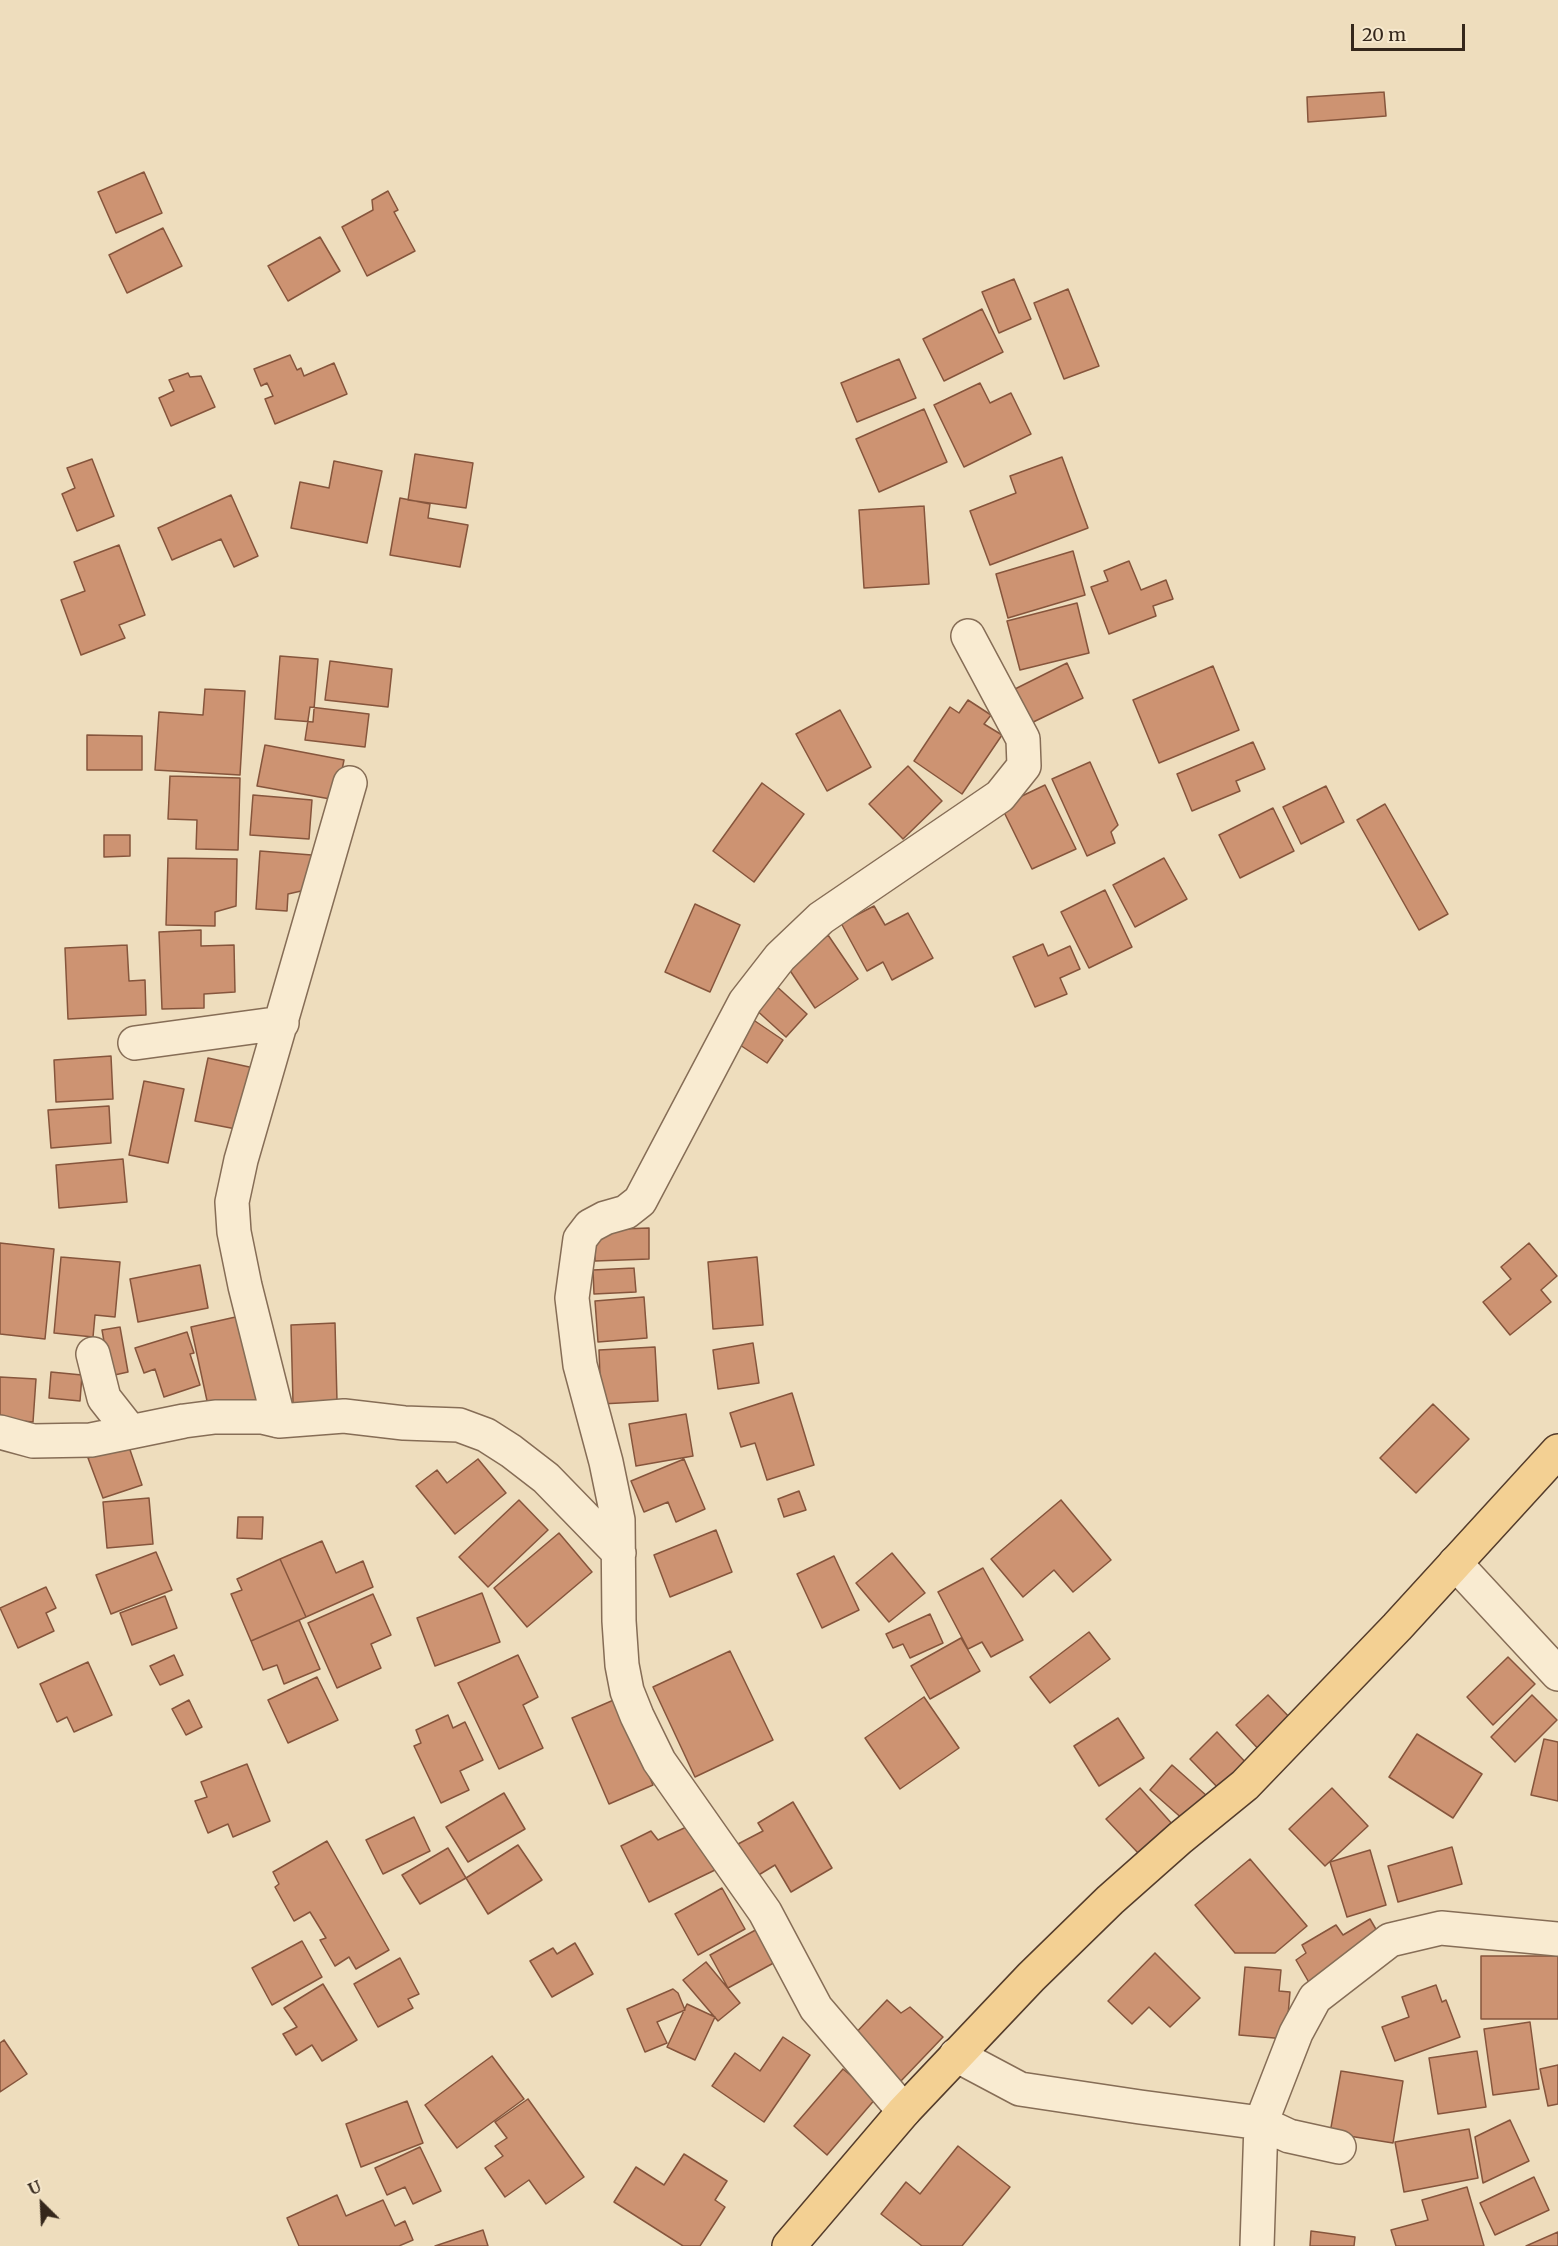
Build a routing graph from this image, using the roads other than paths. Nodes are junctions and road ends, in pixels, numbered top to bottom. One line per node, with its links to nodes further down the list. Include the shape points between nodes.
1 (968, 636): 10 (street, via 1023,739 1024,766 1000,796 821,918 780,957 745,1002 640,1201 626,1212 590,1226 580,1239 573,1298 580,1365 606,1462 618,1520)
2 (350, 783): 3 (street)
3 (282, 1023): 4 (street); 6 (street, via 232,1202 245,1286)
4 (135, 1043)
5 (93, 1354): 7 (street, via 104,1398)
6 (279, 1421): 7 (street, via 214,1417); 10 (street, via 344,1416 459,1425 511,1451 546,1478)
7 (130, 1431): 8 (street, via 91,1440 33,1441)
8 (0, 1432)
9 (1558, 1451): 11 (main road)
10 (619, 1553): 15 (street, via 619,1621 627,1691 659,1761 765,1912 816,2008)
11 (1455, 1563): 12 (street); 14 (main road, via 1245,1785 1110,1900)
12 (1558, 1674)
13 (1558, 1939): 16 (street, via 1441,1928 1390,1940 1315,1998 1296,2033)
14 (956, 2055): 15 (main road); 16 (street, via 1020,2089)
15 (904, 2111): 18 (main road)
16 (1261, 2123): 17 (street, via 1289,2136); 19 (street)
17 (1339, 2147)
18 (789, 2246)
19 (1257, 2246)

